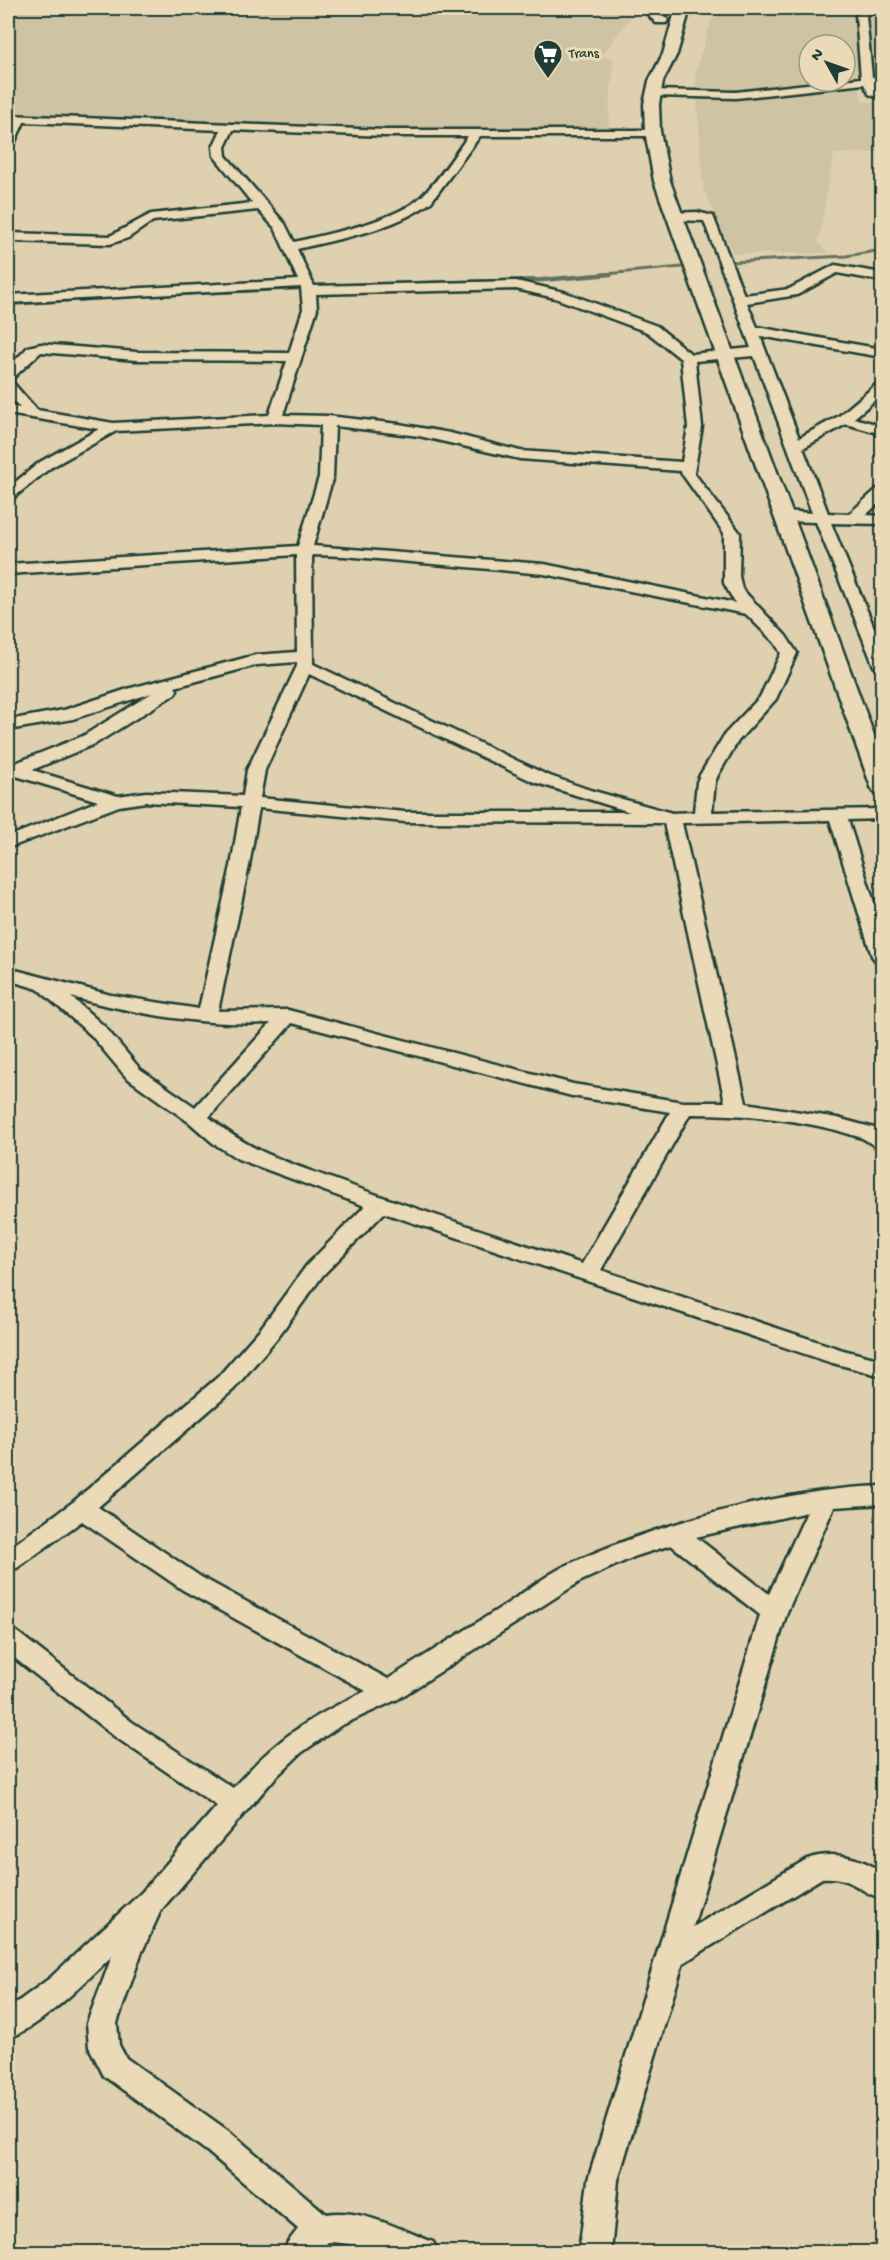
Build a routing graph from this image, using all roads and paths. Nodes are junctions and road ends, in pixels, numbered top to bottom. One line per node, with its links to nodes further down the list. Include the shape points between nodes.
1 (649, 8): 5 (main road)
2 (683, 8): 6 (main road)
3 (699, 8): 6 (main road)
4 (882, 9): 9 (street, via 861,15)
5 (662, 19)
6 (679, 24): 10 (main road)
7 (654, 57): 10 (main road)
8 (882, 79): 9 (street)
9 (867, 80): 10 (street, via 736,95); 11 (street, via 873,92)
10 (655, 86): 15 (main road)
11 (882, 97)
12 (14, 118): 13 (street); 16 (street)
13 (228, 128): 14 (street); 17 (street, via 219,147 220,156)
14 (476, 134): 15 (street); 20 (street, via 419,207 361,229)
15 (652, 134): 18 (main road)
16 (8, 144)
17 (261, 207): 19 (street, via 151,218 123,238 110,240); 20 (street, via 280,225)
18 (674, 216): 26 (street, via 709,219); 30 (main road)
19 (8, 237)
20 (290, 247): 24 (street)
21 (882, 261): 22 (street)
22 (868, 274): 23 (street); 26 (street, via 834,269 792,292)
23 (882, 277)
24 (308, 287): 25 (street); 31 (street, via 310,309); 32 (street, via 516,285 559,295 652,329)
25 (8, 299)
26 (739, 300): 27 (street)
27 (750, 330): 28 (street); 29 (street)
28 (758, 351): 30 (street); 43 (street)
29 (882, 353)
30 (724, 354): 32 (street); 47 (main road)
31 (294, 357): 33 (street, via 155,358 41,348 33,350); 38 (street)
32 (688, 358): 44 (street, via 695,427)
33 (8, 375)
34 (8, 386): 37 (street)
35 (882, 387): 39 (street)
36 (8, 410): 37 (street)
37 (32, 413): 41 (street)
38 (275, 419): 40 (street); 41 (street)
39 (844, 419): 42 (street); 43 (street)
40 (328, 420): 44 (street, via 441,435 502,453); 51 (street, via 326,477)
41 (113, 427): 46 (street, via 45,465)
42 (882, 430)
43 (796, 446): 49 (street)
44 (688, 466): 53 (street, via 689,477 732,533 733,587)
45 (882, 492): 48 (street)
46 (8, 495)
47 (783, 516): 49 (street); 59 (main road)
48 (855, 517): 49 (street); 50 (street)
49 (822, 518): 55 (street)
50 (882, 520)
51 (304, 550): 52 (street); 53 (street, via 544,569); 54 (street)
52 (8, 569)
53 (748, 610): 64 (street, via 784,642 789,653 768,699 731,738 710,774)
54 (306, 661): 56 (street, via 256,660); 61 (street, via 256,770); 65 (street, via 527,775)
55 (882, 666)
56 (185, 680): 57 (street, via 67,715); 58 (street, via 89,740)
57 (8, 725)
58 (11, 772): 60 (street)
59 (882, 787)
60 (117, 801): 61 (street, via 146,797); 66 (street)
61 (250, 802): 65 (street, via 405,817); 71 (street)
62 (882, 814): 63 (street)
63 (837, 815): 64 (street); 67 (street)
64 (703, 817): 65 (street)
65 (672, 818): 73 (street)
66 (8, 843)
67 (882, 956)
68 (8, 974): 69 (street)
69 (44, 984): 71 (street, via 117,1004); 74 (street, via 98,1031 133,1073)
70 (288, 1016): 71 (street); 72 (street, via 572,1090); 74 (street)
71 (207, 1017)
72 (683, 1108): 73 (street); 77 (street)
73 (737, 1108): 75 (street, via 837,1124 871,1134)
74 (197, 1118): 76 (street, via 246,1154)
75 (882, 1142)
76 (380, 1204): 77 (street); 81 (street, via 315,1270 226,1383)
77 (588, 1273): 78 (street)
78 (882, 1368)
79 (882, 1495): 80 (street)
80 (825, 1500): 82 (street); 84 (street)
81 (82, 1508): 83 (street); 86 (street, via 204,1588)
82 (675, 1534): 84 (street); 86 (street, via 572,1574)
83 (8, 1561)
84 (774, 1612): 90 (street)
85 (8, 1639): 87 (street, via 123,1729)
86 (389, 1692): 87 (street, via 331,1719 292,1746)
87 (234, 1803): 89 (street)
88 (882, 1887): 90 (street, via 852,1867 817,1867)
89 (152, 1900): 91 (street, via 60,1987); 92 (street, via 102,2023 104,2048 115,2067 219,2142)
90 (671, 1956): 95 (street, via 603,2180)
91 (8, 2025)
92 (322, 2230): 93 (street); 94 (street, via 338,2228 373,2236)
93 (299, 2253)
94 (422, 2253)
95 (595, 2253)

